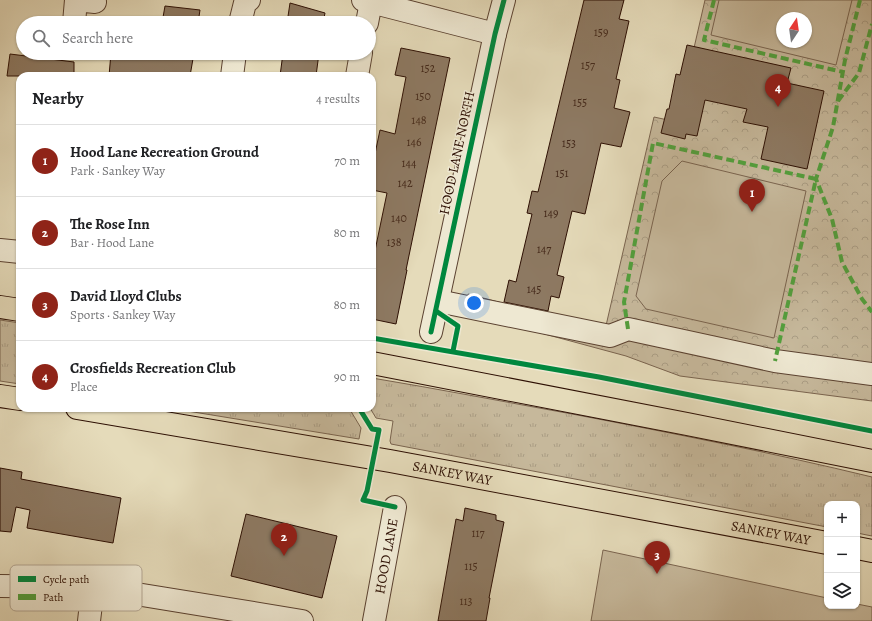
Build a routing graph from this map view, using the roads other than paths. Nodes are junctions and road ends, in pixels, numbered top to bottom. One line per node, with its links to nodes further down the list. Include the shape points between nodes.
1 (249, 0): 6 (street, via 245,3)
2 (504, 0): 7 (street, HOOD LANE NORTH)
3 (82, 1): 5 (street)
4 (367, 8): 7 (street)
5 (77, 16)
6 (242, 16)
7 (495, 34): 14 (street, HOOD LANE NORTH)
8 (234, 60): 10 (street)
9 (360, 60): 11 (street)
10 (233, 72)
11 (358, 72)
12 (0, 250): 13 (street)
13 (16, 252)
14 (438, 301): 17 (street, HOOD LANE NORTH); 19 (street, via 610,336 628,329 775,361)
15 (0, 307): 16 (highway)
16 (16, 309)
17 (431, 332)
18 (376, 365): 23 (highway)
19 (872, 374)
20 (0, 396): 21 (highway)
21 (16, 398)
22 (100, 412): 25 (highway, SANKEY WAY, via 398,463)
23 (872, 461)
24 (395, 507): 35 (street, HOOD LANE)
25 (824, 542)
26 (860, 549): 27 (highway)
27 (872, 551)
28 (0, 586): 29 (street)
29 (10, 586)
30 (142, 597): 32 (street)
31 (91, 611): 33 (street)
32 (247, 617): 34 (street)
33 (90, 621)
34 (302, 621)
35 (374, 621)

